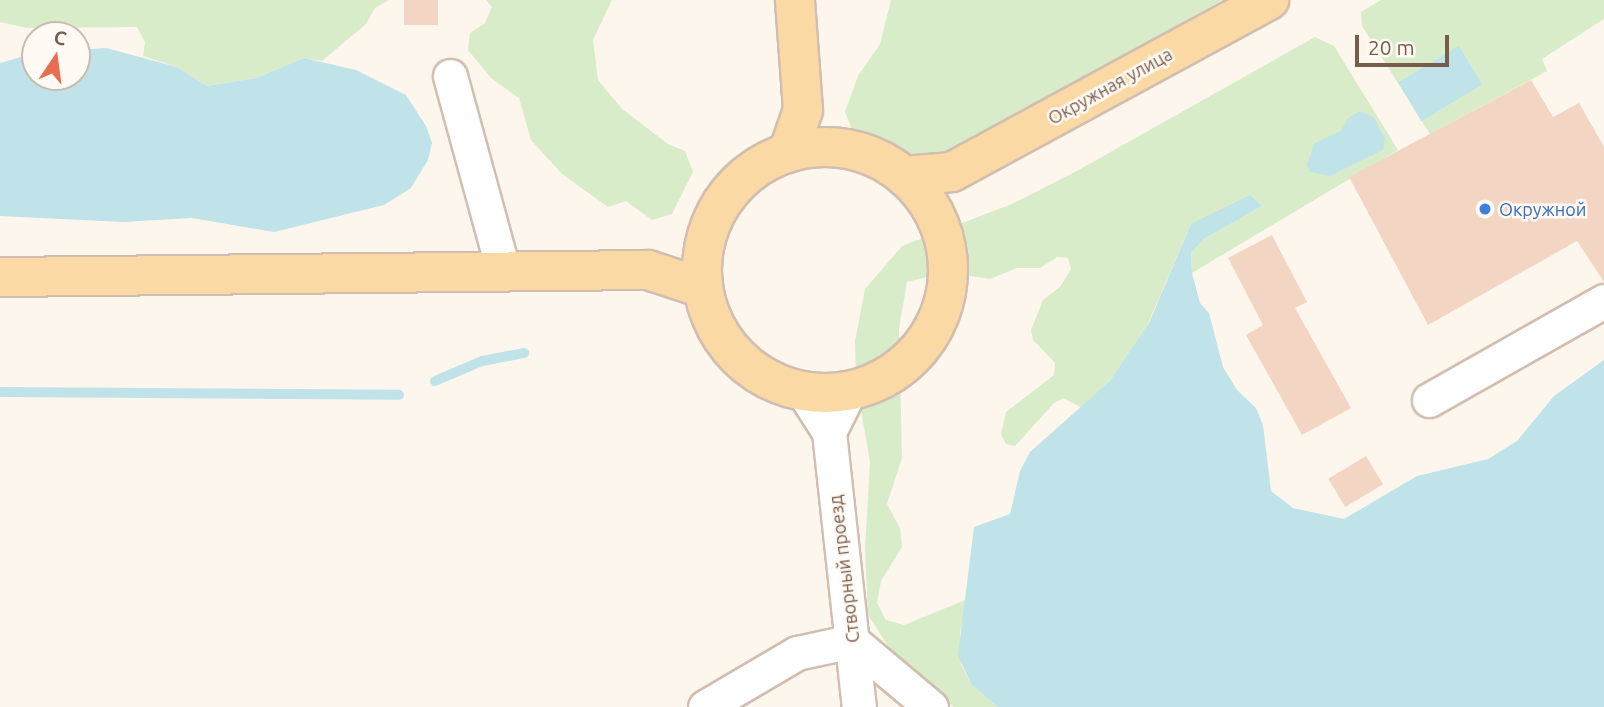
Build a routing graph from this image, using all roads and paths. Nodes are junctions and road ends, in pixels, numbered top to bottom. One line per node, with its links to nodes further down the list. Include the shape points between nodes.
1 (795, 0): 4 (main road)
2 (1269, 0): 7 (main road, Окружная улица)
3 (450, 76): 12 (street)
4 (803, 110): 5 (main road); 6 (main road)
5 (833, 148): 6 (main road); 8 (main road, via 862,152)
6 (788, 153): 10 (main road, via 745,176 719,208)
7 (952, 172): 8 (main road); 9 (main road)
8 (904, 176): 9 (main road)
9 (932, 210): 17 (main road, via 944,234 949,273 942,312 923,347 893,374)
10 (704, 247): 11 (main road); 14 (main road)
11 (648, 270): 12 (main road); 14 (main road)
12 (503, 273): 13 (main road)
13 (0, 277)
14 (703, 288): 16 (main road, via 716,328 741,361 777,384)
15 (1604, 301): 18 (street)
16 (802, 390): 17 (main road); 19 (street)
17 (850, 390): 19 (street)
18 (1429, 400)
19 (829, 432): 20 (street, Створный проезд)
20 (852, 641): 21 (street, via 797,653); 22 (street, Створный проезд); 23 (street)
21 (705, 707)
22 (859, 707)
23 (931, 707)

